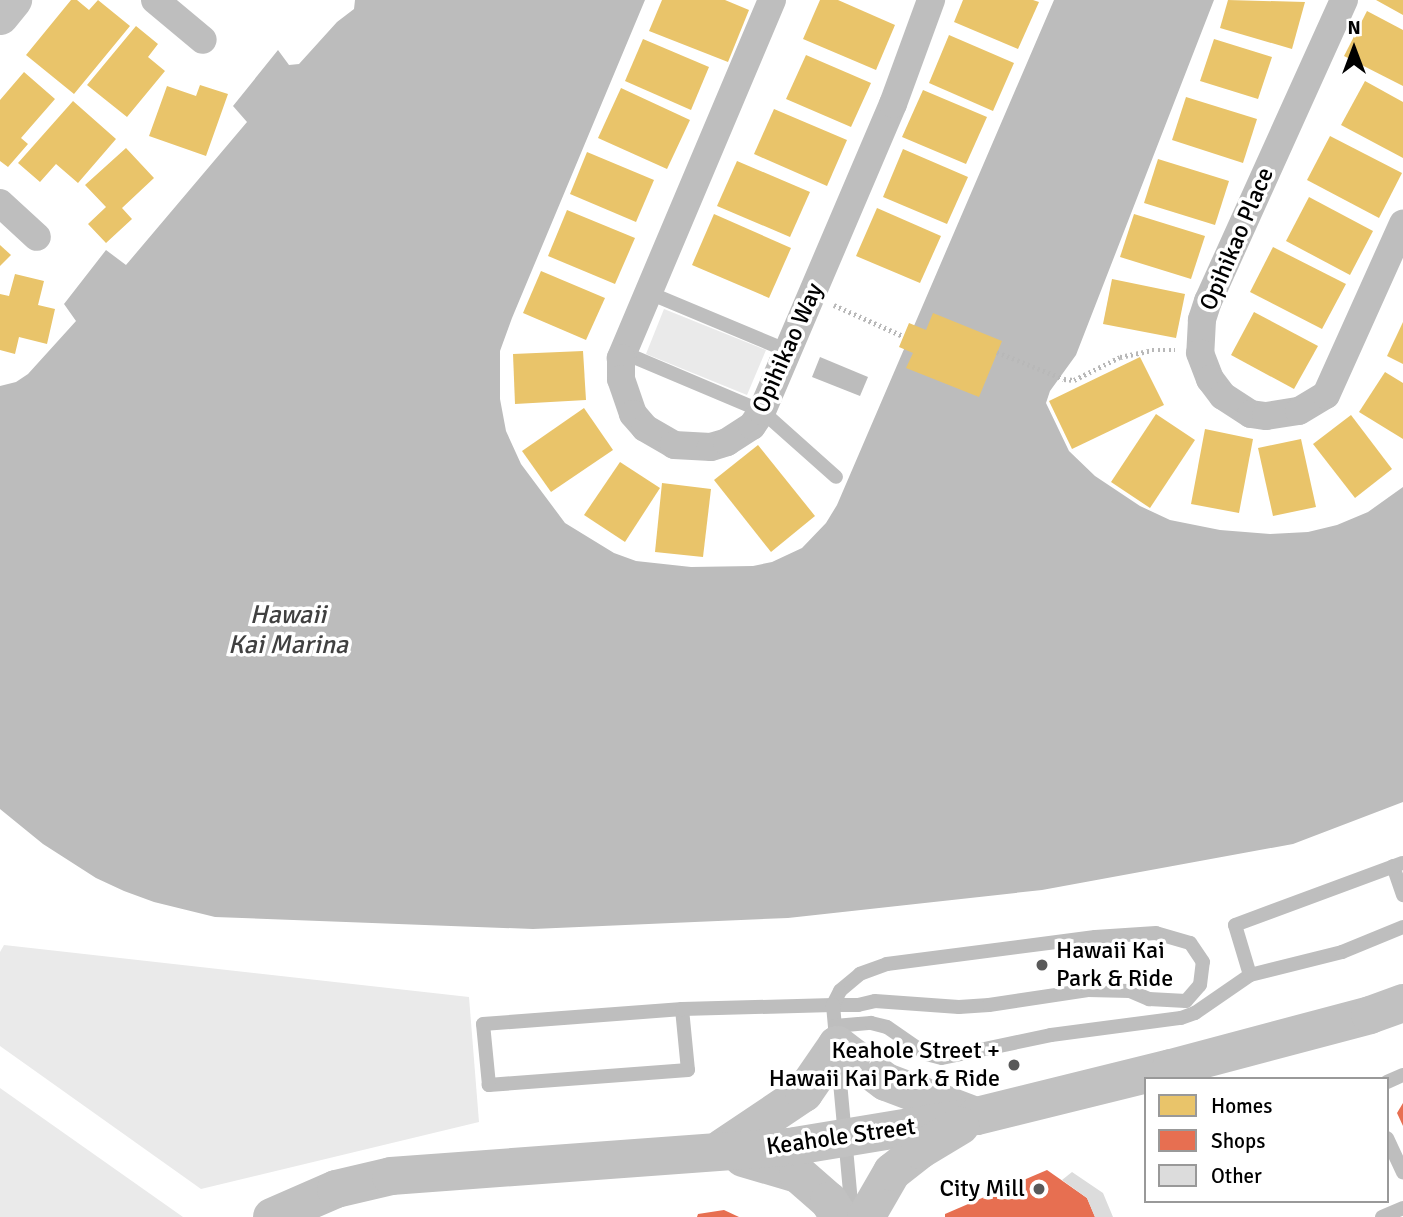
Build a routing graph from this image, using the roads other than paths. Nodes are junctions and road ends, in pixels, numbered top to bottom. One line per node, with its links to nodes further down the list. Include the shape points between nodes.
1 (13, 0): 6 (main road)
2 (155, 0): 7 (street)
3 (772, 0): 11 (street, Opihikao Way)
4 (931, 0): 12 (street, Opihikao Way, via 893,104)
5 (1344, 0): 9 (street, Opihikao Place, via 1202,320 1200,353 1223,396 1251,414 1283,416 1313,405 1333,385)
6 (0, 16)
7 (203, 40)
8 (0, 203): 10 (street)
9 (1403, 224)
10 (37, 237)
11 (647, 292): 12 (lane); 13 (street, Opihikao Way)
12 (788, 351): 14 (street, Opihikao Way)
13 (622, 352): 14 (lane); 14 (street, Opihikao Way, via 621,379 634,414 645,428 674,445 710,447 727,442 752,426)
14 (762, 411): 15 (lane)
15 (836, 478)
16 (1398, 864): 17 (lane); 19 (lane, via 1235,925)
17 (1403, 895)
18 (1403, 927): 19 (lane, via 1342,952)
19 (1250, 975): 23 (lane, via 1181,1018 1051,1035 942,1058 871,1023)
20 (833, 1004): 20 (lane, via 860,974 887,964 1095,937 1156,933 1190,943 1203,962 1200,985 1185,1001 1149,999 1130,990 1088,990 959,1007 875,1001); 21 (lane); 23 (lane)
21 (682, 1009): 21 (lane, via 482,1024 489,1085 688,1070)
22 (1392, 1013): 24 (main road, Keahole Street)
23 (836, 1036): 24 (main road, via 886,1082); 25 (lane); 27 (main road, via 804,1093)
24 (977, 1116): 25 (main road, Keahole Street); 33 (main road, via 919,1150 892,1172)
25 (844, 1139): 27 (main road, Keahole Street); 32 (lane)
26 (1389, 1142): 28 (lane)
27 (718, 1151): 30 (main road, Keahole Street, via 391,1177 336,1189); 31 (main road, via 798,1174 829,1201)
28 (1403, 1173)
29 (1403, 1208): 34 (lane)
30 (272, 1217)
31 (839, 1217)
32 (852, 1217)
33 (866, 1217)
34 (1382, 1217)

